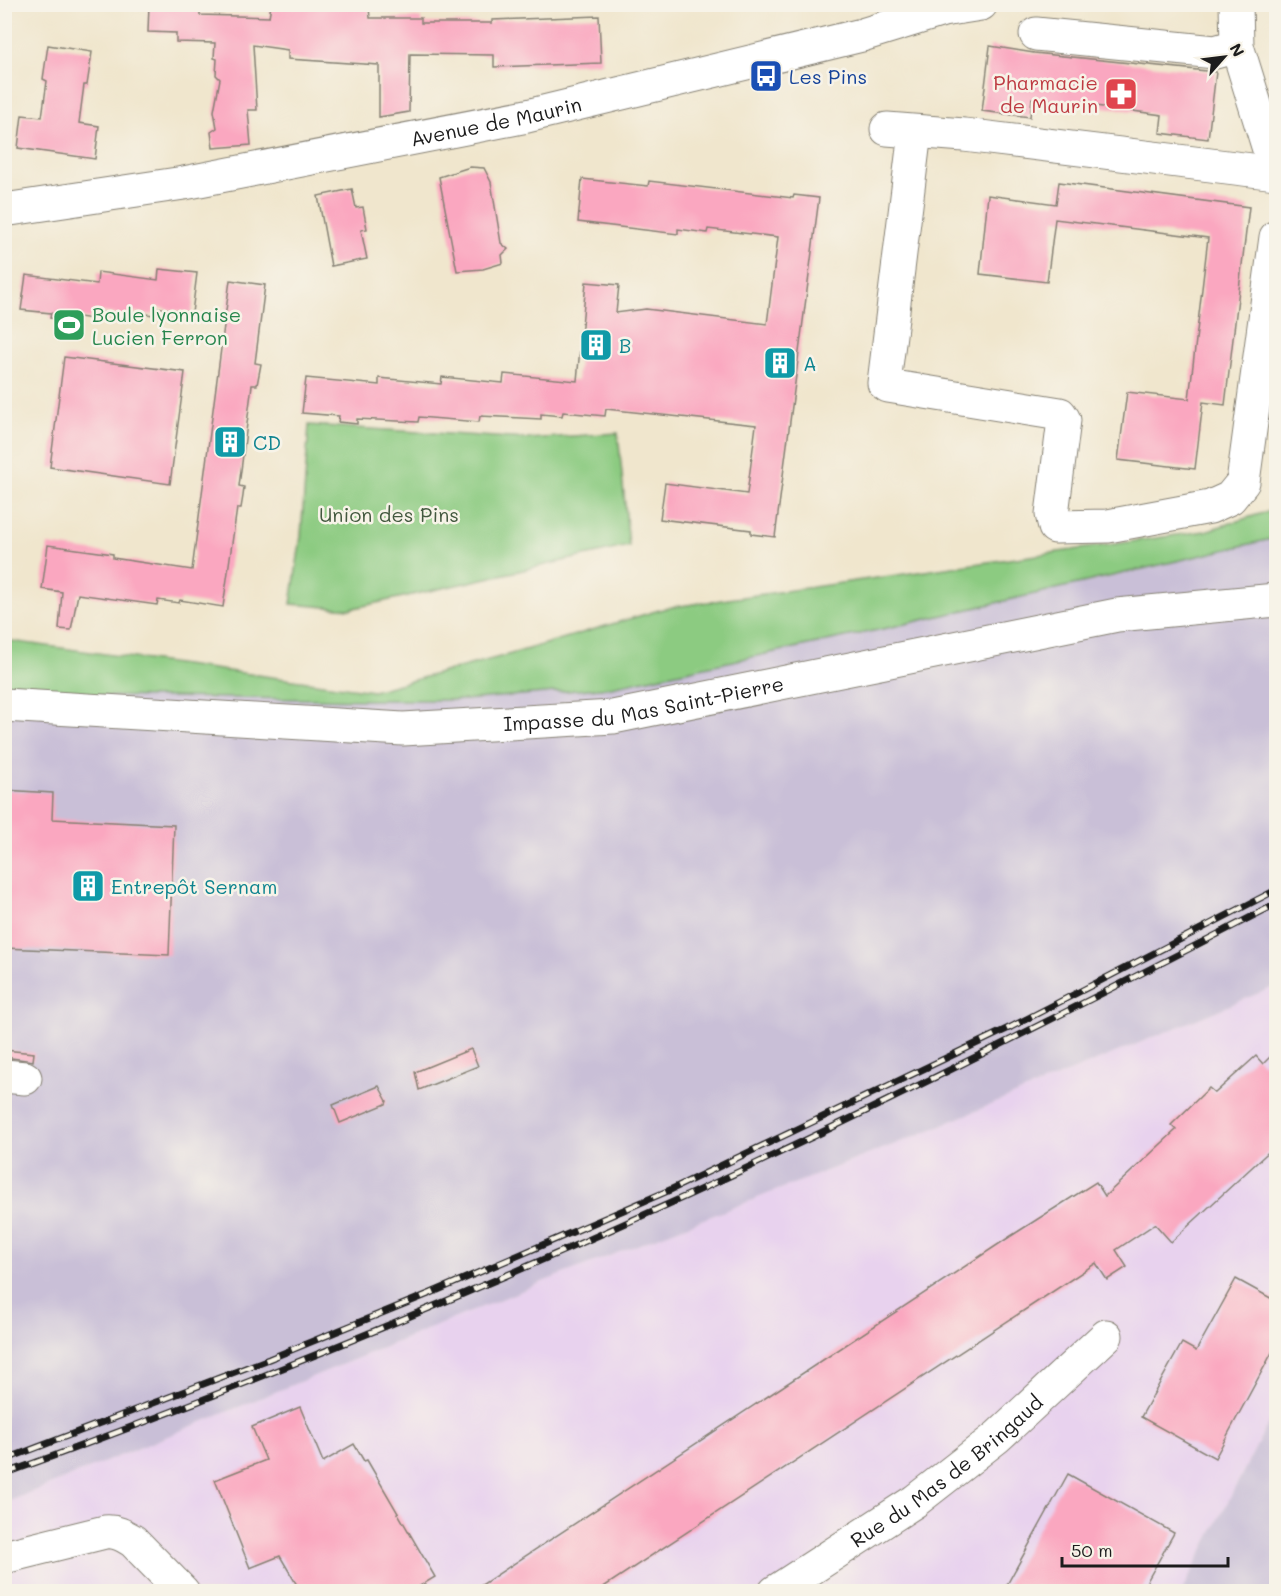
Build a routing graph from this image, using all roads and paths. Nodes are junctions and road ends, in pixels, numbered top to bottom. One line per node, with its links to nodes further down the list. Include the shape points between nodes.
1 (981, 4): 3 (street, Avenue de Maurin)
2 (1236, 4): 5 (street)
3 (943, 7): 7 (street, Avenue de Maurin, via 862,35 516,118 184,183)
4 (1036, 34): 5 (street, via 1215,52)
5 (1240, 59): 6 (street)
6 (1276, 173): 8 (street, via 901,130 884,383 1060,414 1064,420 1052,514 1055,527 1108,526 1210,507 1230,498 1243,482)
7 (4, 210)
8 (1276, 237)
9 (1276, 600): 10 (street, Impasse du Mas Saint-Pierre, via 1117,615 613,717 403,729)
10 (4, 705)
11 (1106, 1336): 14 (street, Rue du Mas de Bringaud, via 997,1437 915,1501)
12 (4, 1557): 13 (street, via 113,1531 133,1541)
13 (183, 1592)
14 (775, 1592)

